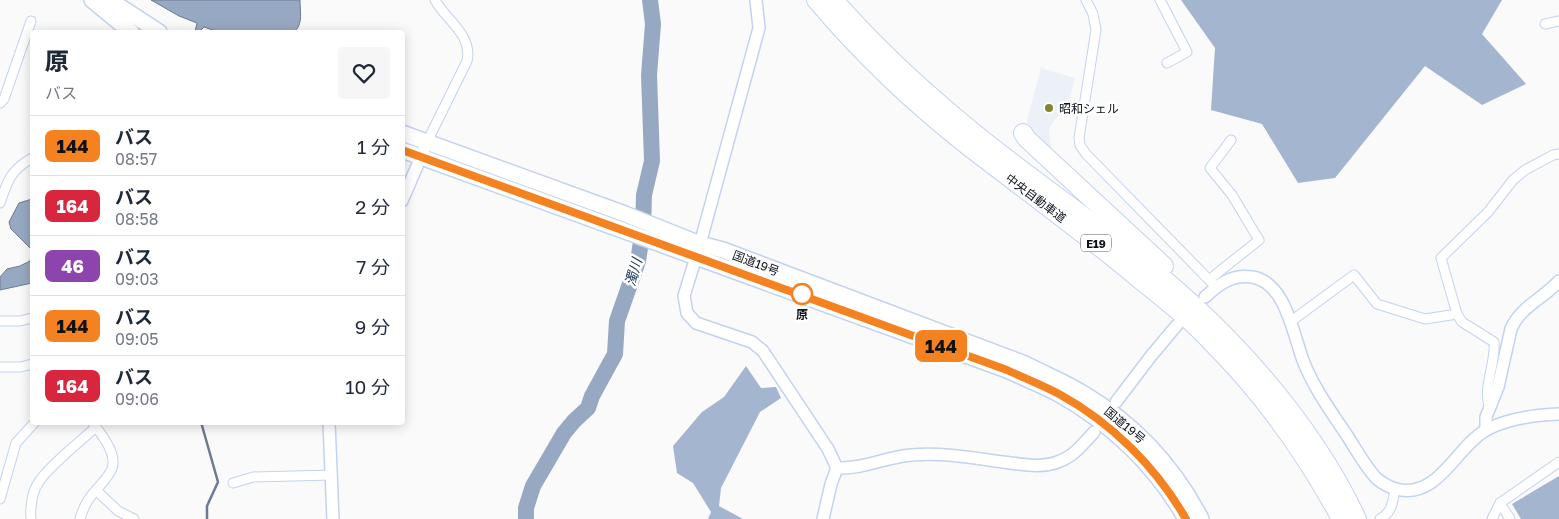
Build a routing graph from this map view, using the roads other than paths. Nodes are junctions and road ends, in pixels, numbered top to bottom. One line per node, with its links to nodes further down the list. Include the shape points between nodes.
1 (92, 0): 12 (highway)
2 (112, 0): 13 (highway)
3 (435, 0): 19 (street, via 456,25 469,54)
4 (756, 0): 27 (street, via 760,28)
5 (816, 0): 63 (highway, 中央自動車道 / E19, via 916,102 1179,311 1211,342 1250,383 1288,432)
6 (834, 0): 47 (highway, 中央自動車道 / E19, via 882,50 974,132 1150,268 1220,331 1263,377)
7 (1086, 0): 29 (street, via 1094,14 1096,30 1078,138 1080,144 1086,154)
8 (1160, 0): 14 (street, via 1187,52)
9 (31, 21): 15 (street, via 4,99)
10 (1559, 21): 11 (street)
11 (1545, 24)
12 (129, 30)
13 (156, 30)
14 (1167, 63)
15 (0, 102)
16 (1023, 133): 47 (highway, via 1231,329 1299,408 1318,437)
17 (405, 134): 19 (highway, 国道19号)
18 (1231, 140): 29 (street, via 1210,168 1232,195 1259,240)
19 (427, 142): 22 (street); 26 (highway, 国道19号)
20 (405, 151): 22 (highway, 国道19号)
21 (1559, 154): 31 (street, via 1553,154 1513,180 1488,212 1441,258)
22 (421, 156): 24 (street); 26 (highway, 国道19号)
23 (30, 159): 25 (street, via 8,179)
24 (405, 194)
25 (0, 203)
26 (623, 221): 27 (highway, 国道19号)
27 (698, 250): 48 (street, via 684,296 687,314 696,323 752,342 763,351); 61 (highway, 国道19号, via 1007,370 1059,394 1094,416 1147,463); 62 (highway, 国道19号, via 723,250 1016,361 1083,393 1134,431 1154,451 1174,475)
28 (1559, 281): 39 (street, via 1515,321 1498,387)
29 (1213, 283): 30 (street); 34 (street, via 1236,276 1260,278 1277,292)
30 (1205, 296)
31 (1456, 314): 34 (street, via 1425,318 1376,304 1354,275); 39 (street, via 1462,322 1494,342 1495,353 1486,397)
32 (30, 318): 33 (street)
33 (0, 322)
34 (1290, 322): 51 (street, via 1303,362 1322,398 1371,471 1383,484)
35 (1177, 325): 38 (street)
36 (30, 365): 37 (street)
37 (0, 367)
38 (1116, 402)
39 (1489, 406): 44 (street)
40 (1559, 414): 44 (street, via 1516,418)
41 (31, 425): 53 (street, via 16,443)
42 (94, 425): 52 (street, via 114,459 113,470); 56 (street, via 37,485)
43 (329, 425): 49 (street)
44 (1486, 430): 51 (street, via 1431,484 1412,491)
45 (1094, 432): 48 (street, via 1068,457 1043,465 935,454 910,455 852,468)
46 (1559, 462): 54 (street)
47 (1326, 464): 64 (highway, 中央自動車道 / E19)
48 (837, 468): 60 (street)
49 (332, 475): 50 (street, via 253,477); 59 (street)
50 (233, 483)
51 (1395, 489): 55 (street, via 1392,505)
52 (96, 490): 57 (street); 58 (street, via 118,511)
53 (0, 500)
54 (1500, 503): 65 (street); 66 (street)
55 (1383, 518)
56 (31, 519)
57 (80, 519)
58 (134, 519)
59 (333, 519)
60 (823, 519)
61 (1186, 519)
62 (1201, 519)
63 (1341, 519)
64 (1356, 519)
65 (1492, 519)
66 (1510, 519)

